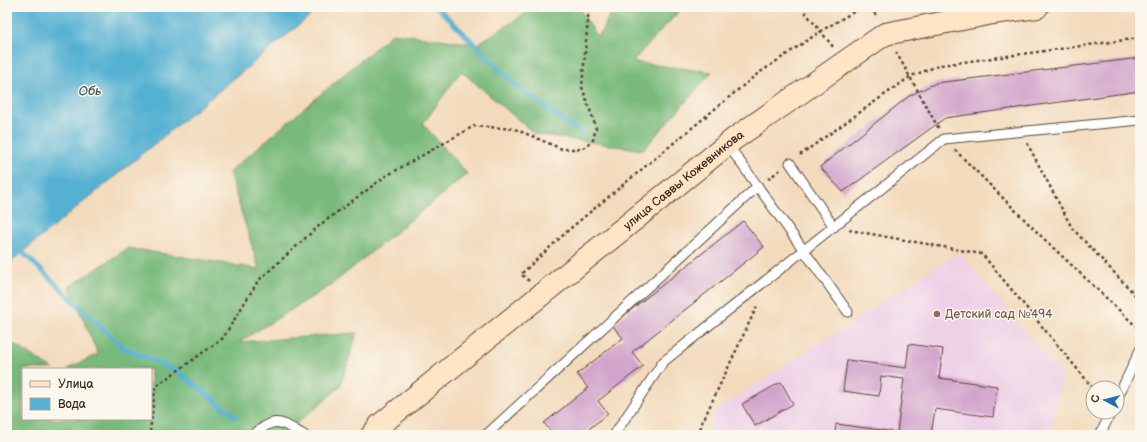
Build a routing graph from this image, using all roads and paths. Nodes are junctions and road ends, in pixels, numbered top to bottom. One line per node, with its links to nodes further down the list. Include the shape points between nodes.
1 (589, 7): 26 (path, via 582,87 596,127 593,140 582,149 562,149 515,129 474,126 386,176 321,224 258,281 223,338 155,387)
2 (801, 7): 5 (path)
3 (862, 7): 5 (path)
4 (1037, 7): 6 (street, улица Саввы Кожевникова, via 954,17)
5 (821, 31): 8 (path); 19 (path, via 756,75 572,227 521,274)
6 (885, 34): 8 (street, улица Саввы Кожевникова); 9 (path)
7 (1140, 38): 9 (path, via 941,65)
8 (844, 60): 13 (street, улица Саввы Кожевникова)
9 (911, 76): 12 (path); 14 (path)
10 (1140, 120): 11 (lane)
11 (1021, 132): 12 (lane); 20 (path, via 1072,228)
12 (944, 139): 16 (lane); 22 (path)
13 (728, 145): 15 (lane); 19 (street, улица Саввы Кожевникова)
14 (790, 163): 15 (path); 16 (lane)
15 (758, 186): 17 (lane); 35 (lane)
16 (834, 227): 17 (lane); 24 (path, via 982,254)
17 (804, 250): 18 (lane); 21 (lane)
18 (769, 278): 36 (lane, via 663,362); 37 (path, via 701,425)
19 (543, 293): 34 (street, улица Саввы Кожевникова, via 380,425)
20 (1140, 300)
21 (848, 312)
22 (1140, 330)
23 (1140, 350): 25 (lane)
24 (1086, 380)
25 (1125, 382)
26 (152, 414)
27 (151, 420): 31 (path, via 150,432)
28 (1107, 420): 38 (lane)
29 (78, 435): 30 (path)
30 (83, 435)
31 (145, 435)
32 (253, 435): 33 (lane, via 266,424 279,421)
33 (304, 435)
34 (372, 435)
35 (486, 435)
36 (614, 435)
37 (700, 435)
38 (1100, 435)

